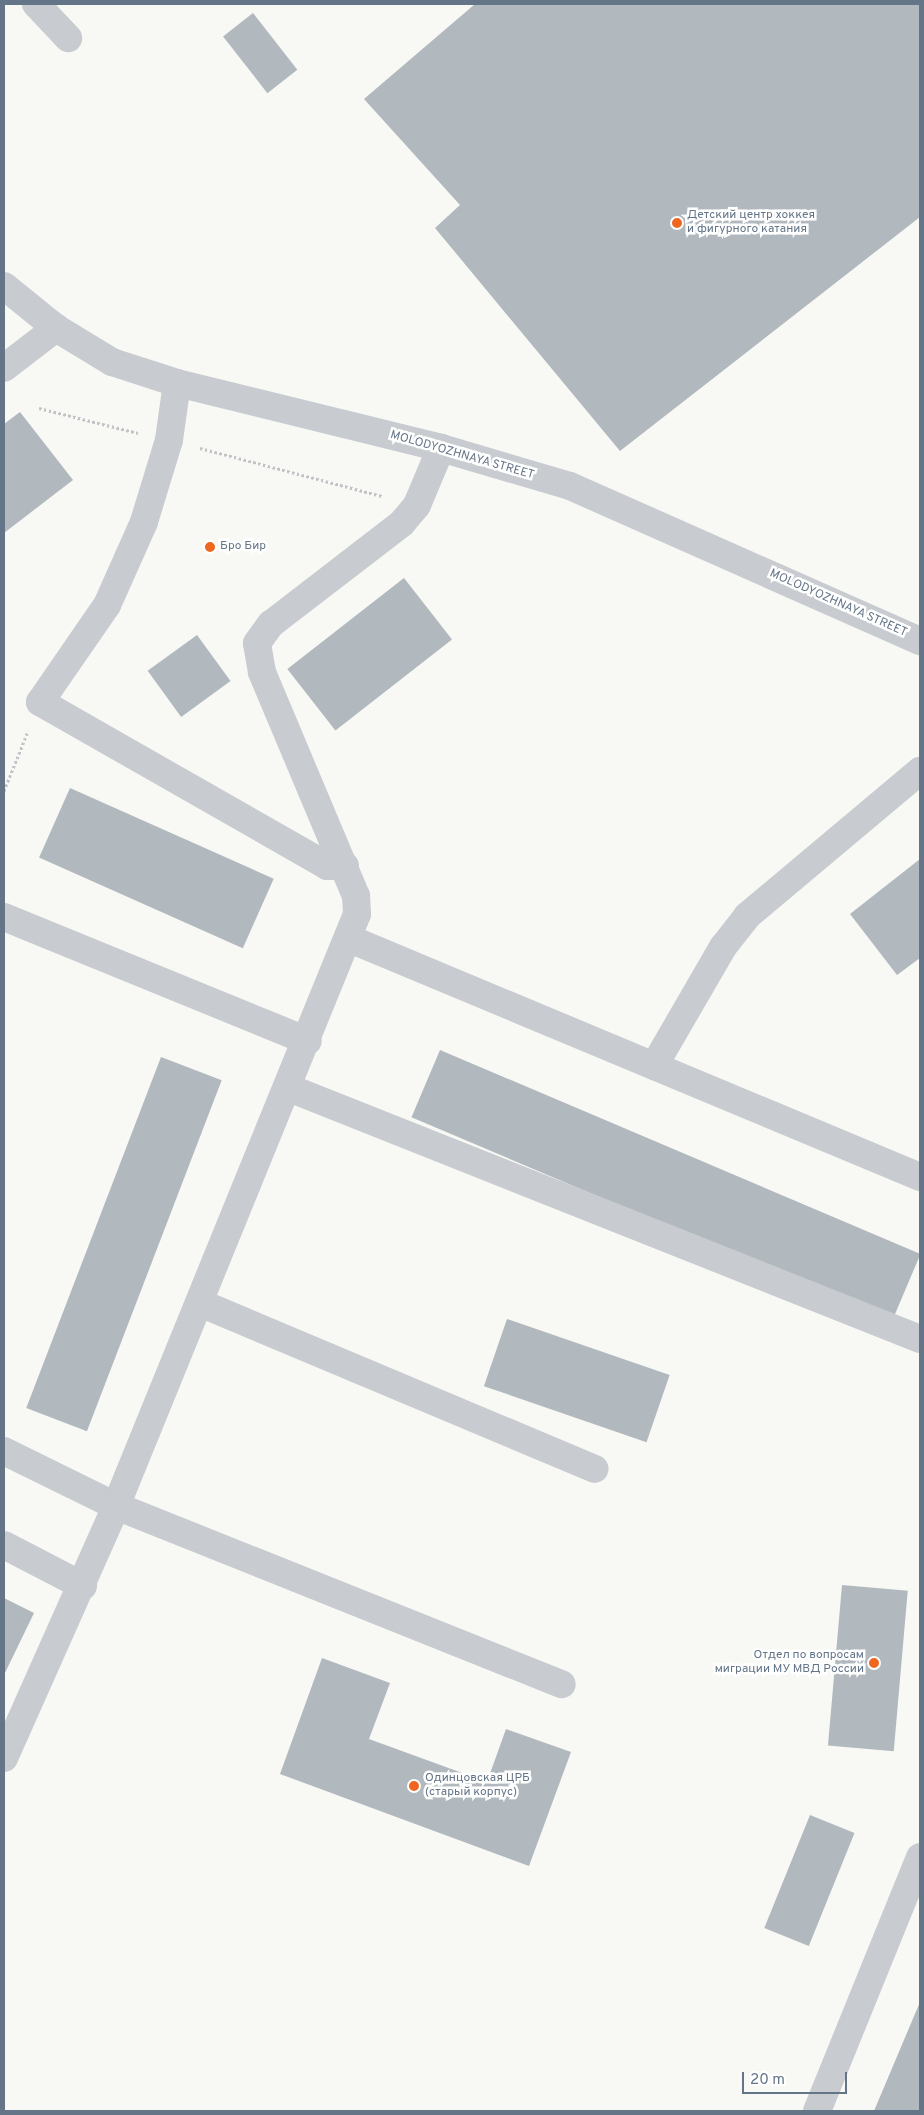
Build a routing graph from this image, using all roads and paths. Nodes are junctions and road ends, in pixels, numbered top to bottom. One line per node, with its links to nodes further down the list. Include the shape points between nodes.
1 (36, 4): 2 (street)
2 (68, 38)
3 (4, 286): 4 (street, MOLODYOZHNAYA STREET)
4 (56, 328): 5 (street); 6 (street, MOLODYOZHNAYA STREET, via 112,362)
5 (4, 368)
6 (176, 383): 8 (street); 9 (street, MOLODYOZHNAYA STREET)
7 (39, 408): 8 (path)
8 (169, 440): 10 (path); 12 (street, via 144,522 107,605)
9 (441, 448): 10 (street); 11 (street, MOLODYOZHNAYA STREET, via 570,486)
10 (417, 505): 15 (street, via 383,540 271,624 257,643 262,672)
11 (920, 641)
12 (40, 702): 14 (path); 15 (street, via 327,866)
13 (920, 771): 19 (street, via 748,916 723,947)
14 (4, 791)
15 (345, 866): 17 (street, via 356,896)
16 (4, 917): 18 (street)
17 (350, 939): 18 (street); 19 (street)
18 (308, 1041): 20 (street)
19 (654, 1066): 21 (street)
20 (289, 1088): 22 (street); 23 (street)
21 (920, 1176)
22 (200, 1303): 25 (street); 26 (street)
23 (920, 1339)
24 (4, 1451): 26 (street)
25 (594, 1469)
26 (116, 1506): 28 (street); 29 (street)
27 (4, 1545): 28 (street)
28 (83, 1586): 30 (street)
29 (562, 1684)
30 (4, 1758)
31 (920, 1857): 32 (street)
32 (817, 2111)

